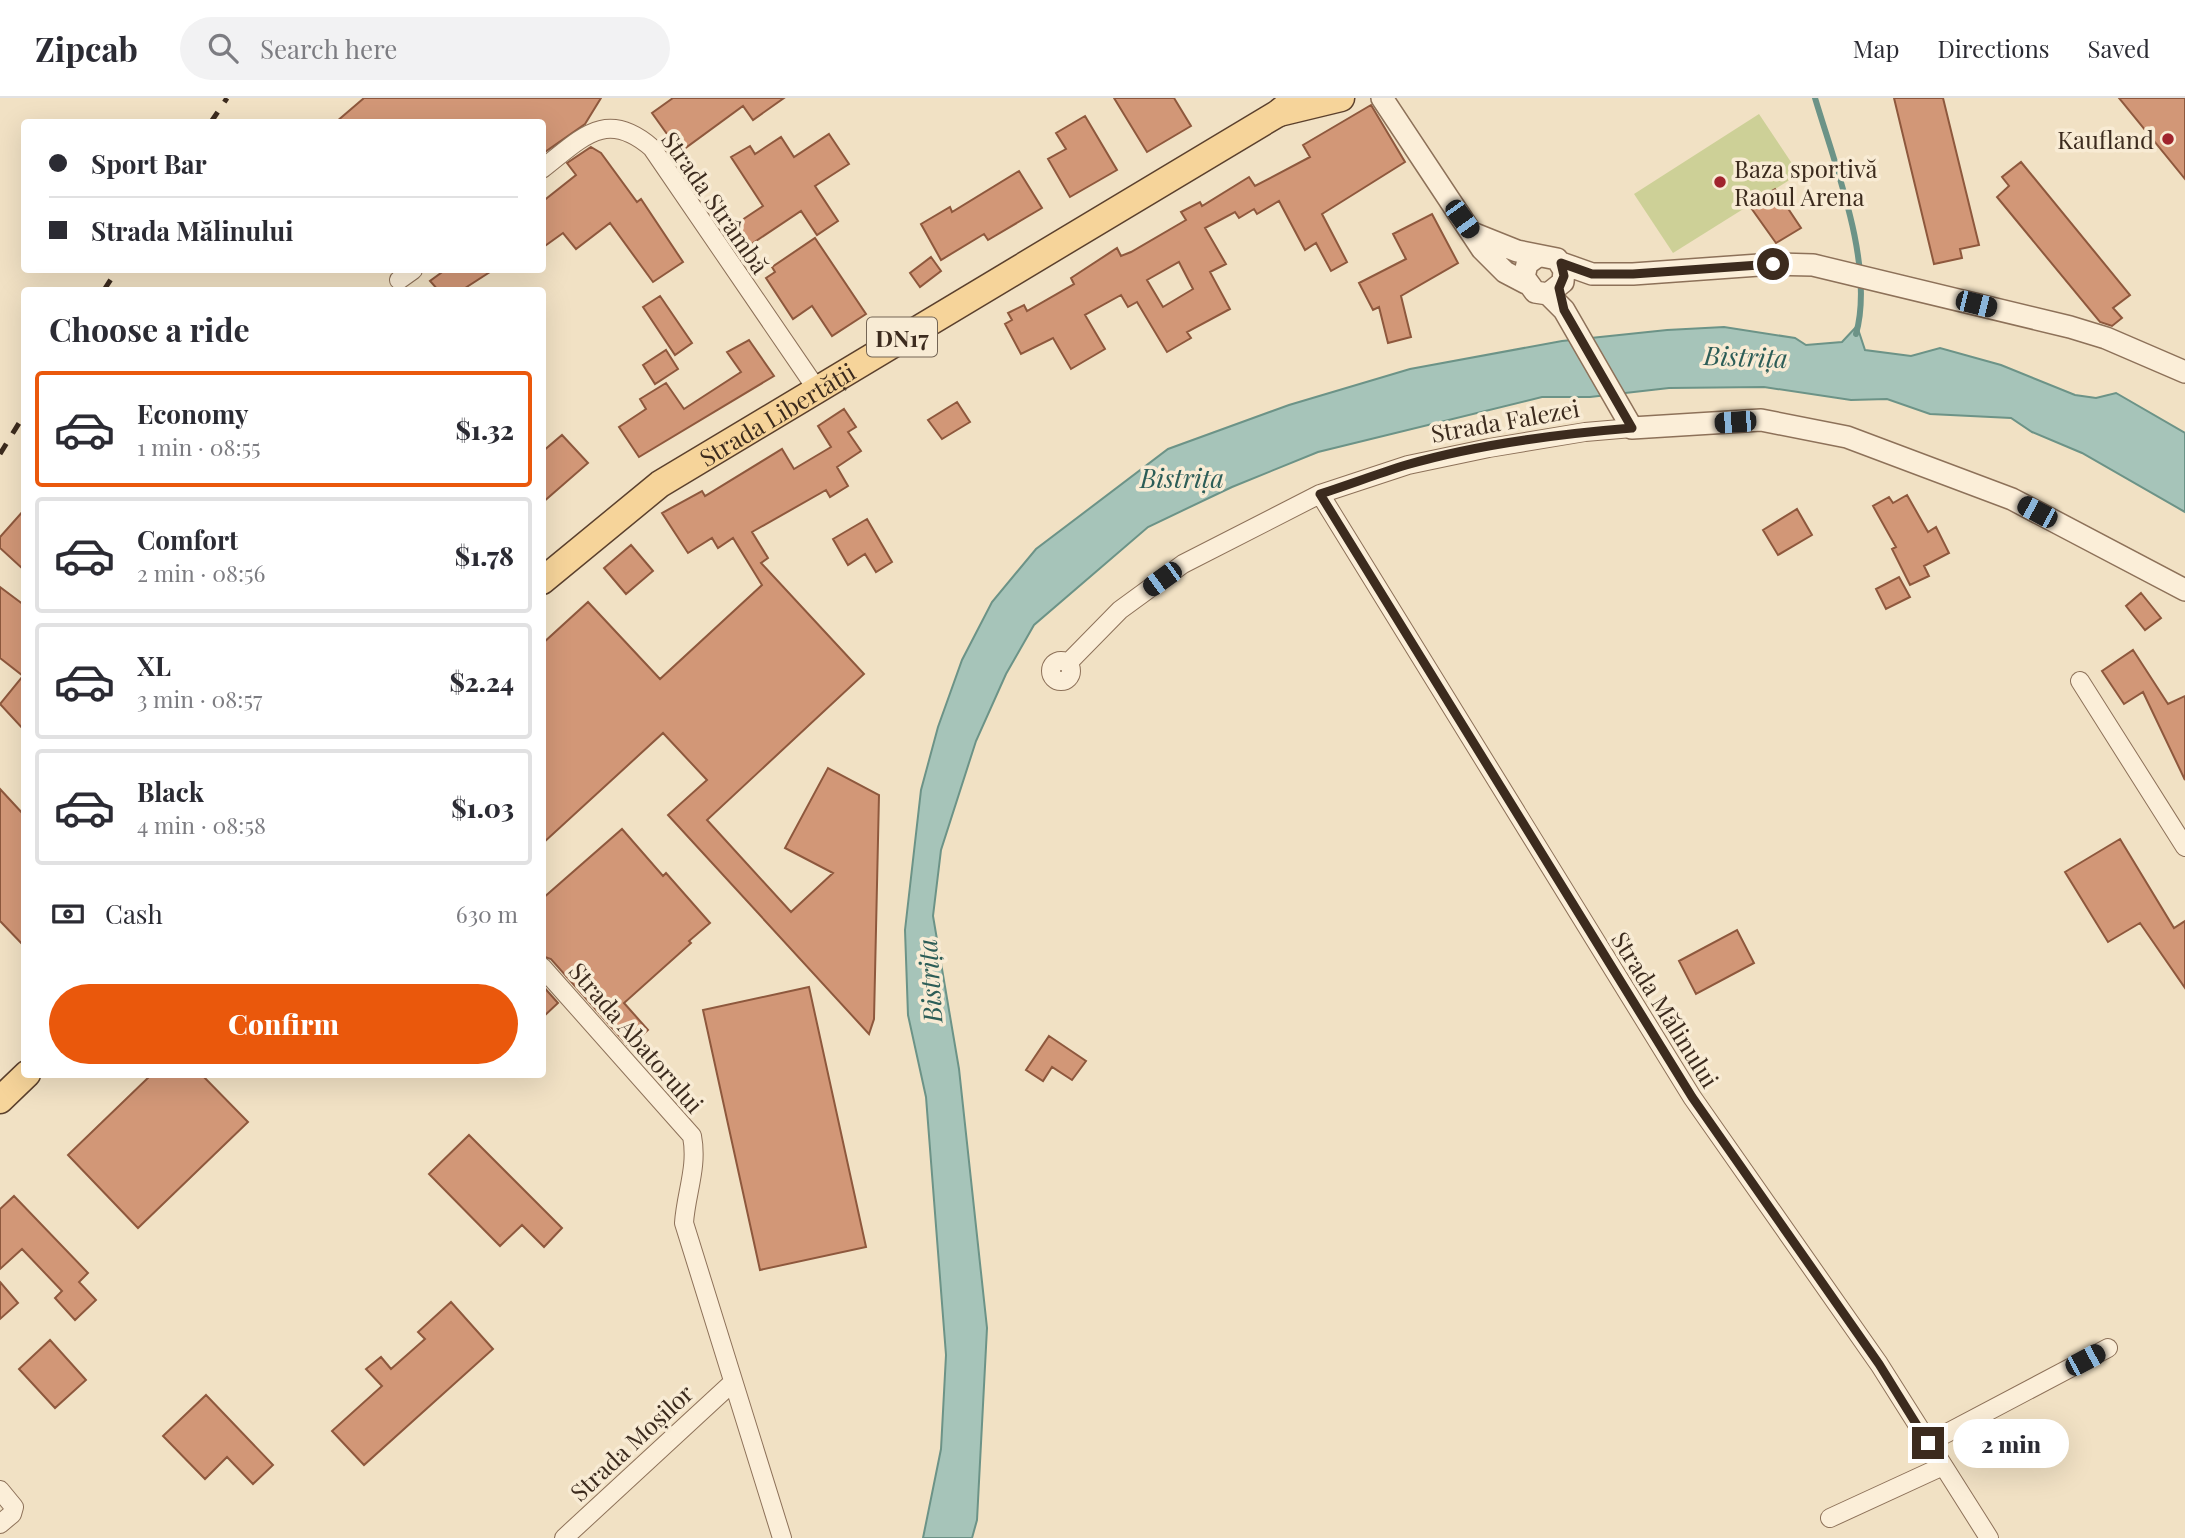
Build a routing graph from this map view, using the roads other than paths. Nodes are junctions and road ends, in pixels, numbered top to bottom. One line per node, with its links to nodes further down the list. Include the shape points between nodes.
1 (1343, 98): 2 (main road, Strada Libertății); 4 (main road, Strada Libertății / DN17)
2 (1365, 98): 3 (street)
3 (1385, 103): 6 (street)
4 (1287, 106): 11 (main road, Strada Libertății / DN17)
5 (546, 166): 11 (street, Strada Strâmbă, via 595,130 618,127 634,132 653,148)
6 (1472, 233): 7 (street); 9 (street, via 1505,272)
7 (1538, 256): 8 (street, via 1551,255); 9 (street, via 1527,264)
8 (1558, 282): 9 (street, via 1535,292); 10 (street, via 1592,274 1773,264 1834,268 2106,338); 12 (street, via 1566,312)
9 (1526, 283)
10 (2185, 372)
11 (816, 388): 14 (main road, Strada Libertății / DN17, via 660,484)
12 (1627, 419): 13 (street, Strada Falezei, via 1585,432 1408,465); 15 (street, Strada Falezei, via 1761,420 1846,437 2012,499)
13 (1320, 494): 16 (street, Strada Falezei, via 1183,564 1120,610); 24 (street, Strada Mălinului, via 1692,1097 1879,1364)
14 (546, 578)
15 (2185, 590)
16 (1068, 663)
17 (2080, 681): 18 (street)
18 (2185, 847)
19 (546, 972): 23 (street, Strada Abatorului, via 692,1136 696,1156 684,1223)
20 (22, 1078): 21 (main road)
21 (0, 1100)
22 (2108, 1348): 24 (street)
23 (732, 1382): 29 (street, Strada Moșilor); 30 (street, Strada Abatorului)
24 (1928, 1443): 25 (street, Strada Mălinului)
25 (1943, 1466): 27 (street); 31 (street, Strada Mălinului)
26 (0, 1490): 28 (street, via 14,1507)
27 (1830, 1518)
28 (0, 1524)
29 (564, 1538)
30 (782, 1538)
31 (1989, 1538)

